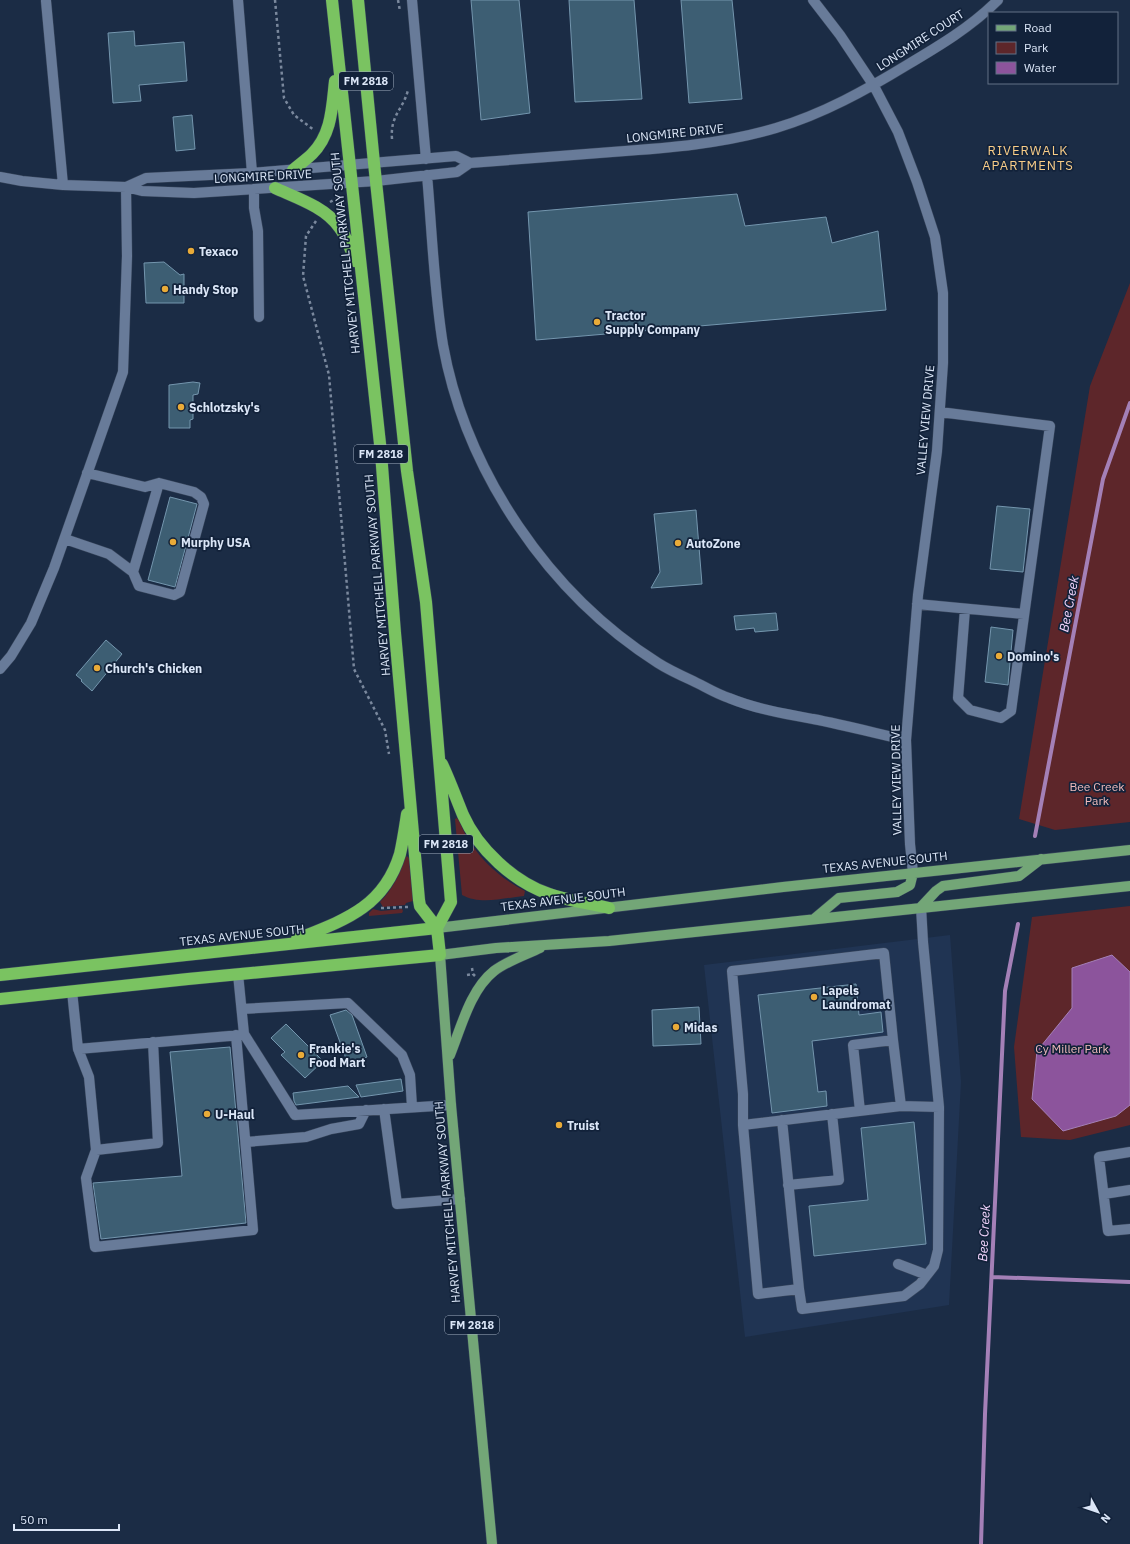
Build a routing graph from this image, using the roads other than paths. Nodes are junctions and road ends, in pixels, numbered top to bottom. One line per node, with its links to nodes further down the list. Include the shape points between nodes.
1 (238, 0): 15 (street)
2 (332, 0): 8 (highway, HARVEY MITCHELL PARKWAY SOUTH / FM 2818)
3 (358, 0): 11 (highway, FM 2818)
4 (412, 0): 10 (street)
5 (813, 0): 9 (street, VALLEY VIEW DRIVE)
6 (998, 0): 9 (street, LONGMIRE COURT, via 951,38)
7 (46, 1): 20 (street)
8 (337, 58): 13 (highway, HARVEY MITCHELL PARKWAY SOUTH / FM 2818); 14 (highway, via 328,129 312,154)
9 (874, 86): 12 (street, LONGMIRE DRIVE, via 785,125 734,139 686,147); 26 (street, VALLEY VIEW DRIVE, via 898,132 935,237 943,293)
10 (426, 159): 11 (street, LONGMIRE DRIVE); 12 (street, LONGMIRE DRIVE, via 456,156)
11 (374, 163): 13 (street, LONGMIRE DRIVE); 18 (highway, FM 2818)
12 (470, 163): 16 (street, LONGMIRE DRIVE, via 457,172)
13 (350, 166): 14 (street, LONGMIRE DRIVE); 19 (highway, HARVEY MITCHELL PARKWAY SOUTH / FM 2818)
14 (293, 170): 15 (street, LONGMIRE DRIVE)
15 (252, 173): 21 (street, LONGMIRE DRIVE, via 146,178)
16 (427, 175): 18 (street, LONGMIRE DRIVE); 35 (street, via 439,313 444,346 463,418 482,465 505,506 532,545 592,611 625,640 660,664 728,698 773,712)
17 (0, 177): 20 (street, LONGMIRE DRIVE)
18 (376, 181): 19 (street, LONGMIRE DRIVE); 36 (highway, FM 2818, via 407,471 426,602)
19 (346, 184): 22 (street, LONGMIRE DRIVE); 24 (highway, HARVEY MITCHELL PARKWAY SOUTH / FM 2818)
20 (63, 185): 21 (street, LONGMIRE DRIVE)
21 (126, 187): 23 (street, LONGMIRE DRIVE, via 142,191 194,193); 27 (street, via 127,256 123,372)
22 (275, 188): 23 (street, LONGMIRE DRIVE); 24 (highway, via 310,204 339,226)
23 (254, 189): 25 (street, via 258,231)
24 (361, 275): 37 (highway, HARVEY MITCHELL PARKWAY SOUTH / FM 2818, via 380,453)
25 (260, 317)
26 (940, 412): 31 (street, VALLEY VIEW DRIVE); 33 (street, via 1050,426)
27 (87, 473): 28 (street, via 145,487); 29 (street)
28 (159, 483): 30 (street); 30 (street, via 194,492 201,497 204,504 180,592 174,595 139,586)
29 (65, 539): 30 (street, via 109,554); 34 (street, via 31,623)
30 (133, 572)
31 (917, 604): 32 (street); 35 (street, VALLEY VIEW DRIVE)
32 (965, 609): 33 (street); 33 (street, via 958,698 970,710 1001,718 1011,711)
33 (1024, 614)
34 (0, 669)
35 (906, 740): 40 (street, VALLEY VIEW DRIVE)
36 (438, 756): 43 (highway, via 474,834 504,869 530,886 550,895); 45 (highway, FM 2818, via 451,902)
37 (409, 795): 45 (highway, HARVEY MITCHELL PARKWAY SOUTH / FM 2818, via 420,906); 46 (highway, via 399,855 386,883 374,898 358,912)
38 (1130, 850): 39 (main road, TEXAS AVENUE SOUTH)
39 (1041, 859): 40 (main road, TEXAS AVENUE SOUTH); 42 (main road, via 1019,876 943,886)
40 (913, 873): 43 (main road, TEXAS AVENUE SOUTH); 44 (main road, via 910,885 897,892 839,898)
41 (1130, 886): 42 (main road)
42 (921, 907): 44 (main road); 62 (street)
43 (609, 908): 45 (main road, TEXAS AVENUE SOUTH)
44 (814, 919): 47 (main road, via 609,941)
45 (437, 928): 46 (highway, TEXAS AVENUE SOUTH); 48 (highway, HARVEY MITCHELL PARKWAY SOUTH / FM 2818)
46 (282, 945): 50 (highway, TEXAS AVENUE SOUTH)
47 (546, 945): 48 (main road); 58 (main road, via 494,971 481,984)
48 (440, 955): 49 (highway); 58 (main road, HARVEY MITCHELL PARKWAY SOUTH / FM 2818)
49 (238, 974): 51 (highway); 53 (street)
50 (0, 975)
51 (72, 991): 52 (highway); 57 (street)
52 (0, 1000)
53 (242, 1009): 54 (street); 61 (street, via 348,1003 402,1055 410,1075)
54 (240, 1035): 56 (street); 64 (street, via 295,1115); 69 (street)
55 (893, 1040): 60 (street); 65 (street, via 854,1045); 68 (street, via 884,953 732,971 743,1094)
56 (153, 1042): 57 (street); 70 (street, via 158,1143)
57 (78, 1048): 70 (street, via 89,1077)
58 (448, 1059): 59 (main road, HARVEY MITCHELL PARKWAY SOUTH / FM 2818)
59 (451, 1106): 61 (street); 75 (main road, HARVEY MITCHELL PARKWAY SOUTH / FM 2818)
60 (901, 1106): 62 (street); 65 (street)
61 (412, 1107): 63 (street)
62 (939, 1107): 78 (street, via 938,1250 934,1266)
63 (384, 1109): 64 (street); 75 (street, via 397,1204)
64 (366, 1110): 69 (street, via 359,1124 306,1137)
65 (860, 1111): 66 (street)
66 (832, 1114): 67 (street); 72 (street, via 838,1180)
67 (782, 1120): 68 (street); 72 (street)
68 (743, 1125): 79 (street, via 758,1294)
69 (246, 1142): 70 (street, via 253,1230 95,1247 86,1178)
70 (96, 1150)
71 (1130, 1152): 74 (street, via 1099,1157)
72 (788, 1185): 79 (street)
73 (1130, 1190): 74 (street)
74 (1104, 1194): 76 (street, via 1108,1231)
75 (460, 1199): 80 (main road, HARVEY MITCHELL PARKWAY SOUTH / FM 2818)
76 (1130, 1229)
77 (898, 1264): 78 (street)
78 (927, 1275): 79 (street, via 904,1296 802,1309)
79 (799, 1288)
80 (492, 1544)

